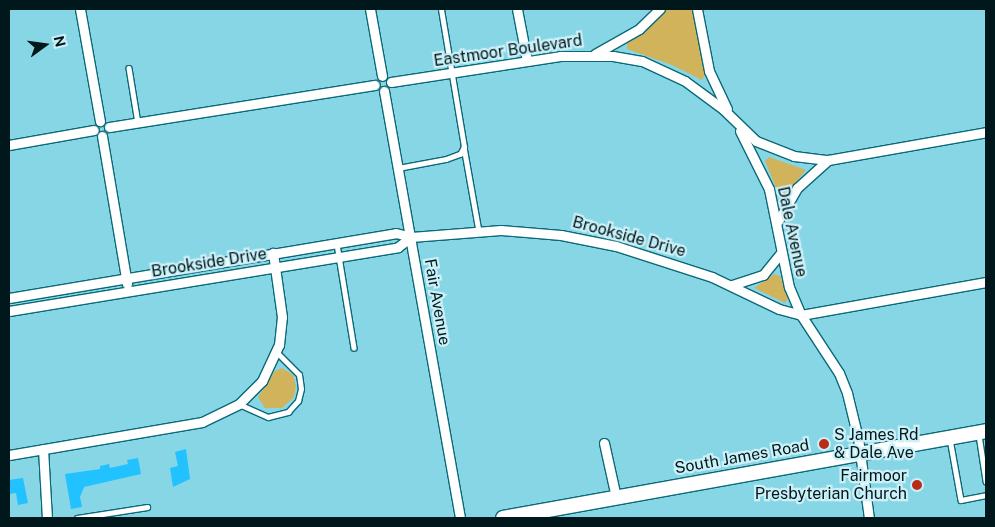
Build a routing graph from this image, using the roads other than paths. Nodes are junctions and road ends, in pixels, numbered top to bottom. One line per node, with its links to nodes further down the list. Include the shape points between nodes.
1 (80, 9): 15 (street)
2 (370, 9): 11 (street)
3 (441, 9): 10 (lane)
4 (517, 9): 8 (street)
5 (660, 9): 7 (street, via 639,29)
6 (697, 9): 16 (street, Dale Avenue, via 709,71)
7 (595, 54): 8 (street, Eastmoor Boulevard); 16 (street, Eastmoor Boulevard, via 657,67 705,94)
8 (526, 61): 10 (street, Eastmoor Boulevard)
9 (129, 68): 17 (lane)
10 (452, 73): 12 (street, Eastmoor Boulevard); 23 (lane)
11 (382, 76): 12 (street); 13 (street)
12 (391, 82): 14 (street)
13 (375, 85): 14 (street); 17 (street)
14 (384, 91): 25 (street, Fair Avenue)
15 (100, 121): 18 (street); 19 (street)
16 (734, 122): 24 (street, Eastmoor Boulevard, via 756,141 780,152); 26 (street, Dale Avenue, via 770,189)
17 (138, 123): 18 (street)
18 (109, 127): 21 (street)
19 (94, 130): 21 (street); 22 (street)
20 (986, 132): 24 (street, Eastmoor Boulevard)
21 (102, 136): 36 (street)
22 (9, 145)
23 (464, 147): 25 (lane, via 460,154 446,159); 27 (lane)
24 (828, 160): 26 (street, via 797,188)
25 (398, 168): 28 (street, Fair Avenue)
26 (778, 222): 31 (street, Dale Avenue)
27 (479, 231): 28 (street, Brookside Drive); 38 (street, Brookside Drive, via 561,235 616,246 672,262)
28 (410, 237): 29 (street, Brookside Drive, via 396,233); 32 (street, Brookside Drive, via 398,247); 59 (street, Fair Avenue)
29 (337, 242): 30 (street, Brookside Drive); 32 (lane)
30 (273, 253): 33 (street, Brookside Drive); 34 (street)
31 (781, 253): 38 (street, via 763,275); 42 (street, Dale Avenue, via 789,288)
32 (339, 256): 34 (street, Brookside Drive); 43 (lane)
33 (208, 264): 35 (lane); 36 (street, Brookside Drive)
34 (276, 268): 35 (street, Brookside Drive); 44 (street, via 282,317)
35 (209, 277): 39 (street, Brookside Drive)
36 (126, 278): 39 (street); 40 (street, Brookside Drive)
37 (986, 282): 42 (street)
38 (732, 285): 42 (street, Brookside Drive, via 779,309)
39 (128, 291): 41 (street, Brookside Drive)
40 (9, 298)
41 (9, 311)
42 (801, 315): 50 (street, Dale Avenue, via 840,373 853,414)
43 (354, 348)
44 (277, 353): 45 (street, via 262,381); 45 (lane, via 299,375 302,389 298,401 288,412 268,417)
45 (239, 404): 49 (street, via 202,422)
46 (982, 432): 47 (main road, South James Road); 52 (lane)
47 (949, 438): 50 (main road, South James Road); 53 (lane, via 961,500)
48 (604, 443): 54 (street)
49 (43, 449): 51 (street); 57 (street)
50 (860, 454): 54 (main road, South James Road); 61 (street, Dale Avenue)
51 (9, 455)
52 (986, 481)
53 (986, 495)
54 (616, 497): 56 (main road, South James Road)
55 (147, 507): 58 (lane)
56 (540, 515): 60 (main road, South James Road)
57 (47, 518)
58 (77, 518)
59 (460, 518)
60 (503, 518)
61 (869, 518)

